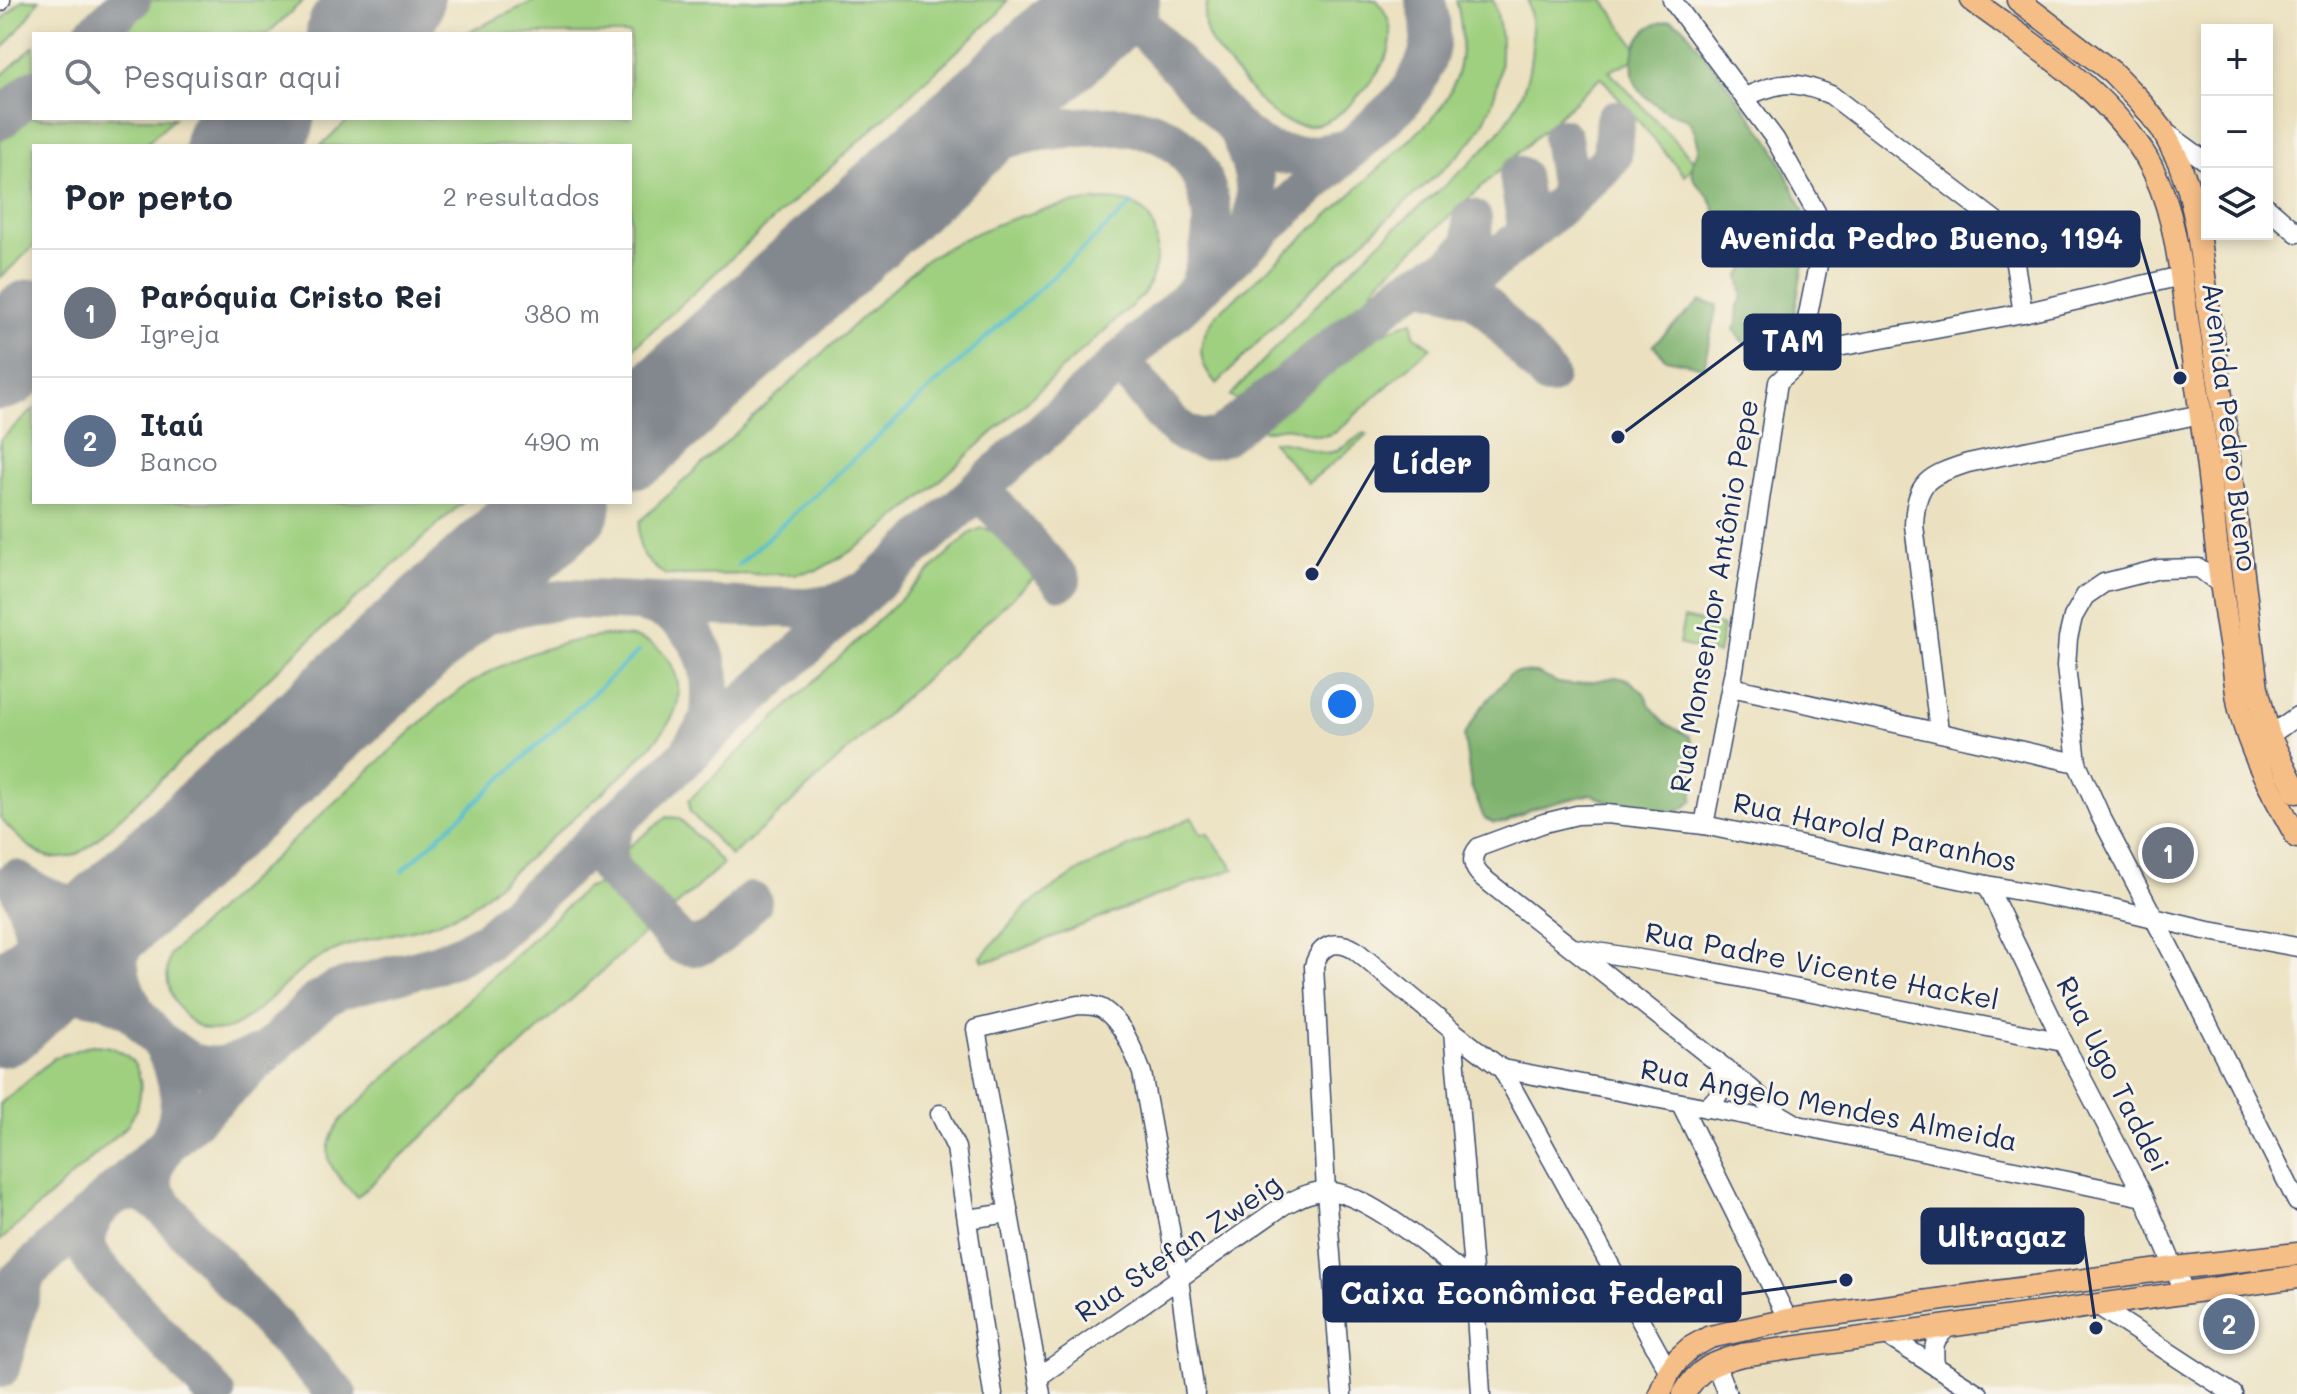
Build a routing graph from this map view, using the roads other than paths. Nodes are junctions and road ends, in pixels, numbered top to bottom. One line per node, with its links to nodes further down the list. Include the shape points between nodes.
1 (1672, 0): 4 (street, Rua Monsenhor Antônio Pepe)
2 (1972, 0): 10 (main road, Avenida Pedro Bueno, via 2069,71 2118,118 2161,184)
3 (2018, 0): 5 (main road, Avenida Pedro Bueno, via 2112,72)
4 (1745, 97): 11 (street, via 1788,83 1831,95 1970,200 1997,222 2008,241); 12 (street, Rua Monsenhor Antônio Pepe, via 1816,212 1819,260)
5 (2162, 129): 6 (street); 7 (main road, Avenida Pedro Bueno)
6 (2201, 158)
7 (2200, 202): 18 (main road, Avenida Pedro Bueno, via 2257,688)
8 (2273, 212): 9 (street)
9 (2297, 233)
10 (2181, 276): 11 (street); 13 (main road, Avenida Pedro Bueno)
11 (2023, 313): 12 (street)
12 (1800, 354): 15 (street, Rua Monsenhor Antônio Pepe, via 1795,367 1778,382)
13 (2201, 414): 14 (main road, Avenida Pedro Bueno); 17 (street, via 1968,463 1923,485 1915,502 1914,525)
14 (2220, 584): 19 (street, via 2199,568 2159,569 2104,583 2085,596 2073,617 2066,666); 22 (main road, Avenida Pedro Bueno, via 2241,711 2264,773)
15 (1731, 687): 17 (street); 21 (street, Rua Monsenhor Antônio Pepe)
16 (2297, 716): 18 (street)
17 (1939, 731): 19 (street)
18 (2269, 736): 20 (main road, Avenida Pedro Bueno)
19 (2077, 763): 23 (street)
20 (2297, 792)
21 (1704, 825): 24 (street, Rua Harold Paranhos); 28 (street, Rua Harold Paranhos, via 1577,815 1479,847 1473,857 1476,871)
22 (2297, 837)
23 (2131, 875): 25 (street, via 2126,894); 26 (street)
24 (1987, 885): 25 (street, Rua Harold Paranhos); 32 (street, Rua Ugo Taddei)
25 (2112, 908): 26 (street, Rua Harold Paranhos)
26 (2153, 917): 27 (street, Rua Harold Paranhos); 30 (street)
27 (2204, 930): 29 (street, Rua Harold Paranhos); 30 (street, via 2185,944)
28 (1570, 947): 32 (street, Rua Padre Vicente Hackel); 33 (street)
29 (2297, 947)
30 (2176, 960): 43 (street)
31 (1453, 1031): 34 (street); 41 (street, via 1355,950 1340,945 1316,956); 50 (street)
32 (2063, 1042): 42 (street, Rua Ugo Taddei)
33 (1717, 1061): 35 (street); 37 (street, via 1723,1083 1718,1098)
34 (1502, 1069): 36 (street, Rua Angelo Mendes Almeida); 58 (street)
35 (1749, 1087): 39 (street, via 1750,1102); 40 (street)
36 (1681, 1104): 37 (street, Rua Angelo Mendes Almeida); 53 (street)
37 (1706, 1108): 39 (street, Rua Angelo Mendes Almeida)
38 (940, 1114): 45 (street, via 956,1148)
39 (1741, 1115): 40 (street, Rua Angelo Mendes Almeida)
40 (1798, 1125): 42 (street, Rua Angelo Mendes Almeida)
41 (1326, 1191): 49 (street, Rua Stefan Zweig, via 1284,1205); 50 (street, Rua Stefan Zweig, via 1375,1208); 62 (street)
42 (2144, 1197): 47 (street, Rua Ugo Taddei)
43 (2297, 1202)
44 (1009, 1213): 45 (street); 49 (street, via 976,1029 1078,1005 1104,1010 1132,1045 1142,1073); 59 (street)
45 (968, 1219): 60 (street)
46 (2297, 1254): 47 (main road)
47 (2175, 1268): 51 (street, Rua Ugo Taddei); 53 (main road)
48 (2297, 1277): 51 (main road)
49 (1179, 1279): 59 (street, Rua Stefan Zweig); 61 (street)
50 (1474, 1282): 63 (street)
51 (2184, 1291): 52 (main road)
52 (2095, 1304): 54 (main road); 68 (street)
53 (1788, 1320): 58 (main road, via 1710,1337 1690,1348)
54 (1952, 1324): 55 (main road); 57 (street, via 1933,1344)
55 (1884, 1334): 56 (main road); 57 (street)
56 (1715, 1363): 65 (main road, via 1697,1374); 66 (street)
57 (1935, 1366): 67 (street)
58 (1669, 1372): 64 (main road)
59 (1039, 1385)
60 (993, 1394)
61 (1195, 1394)
62 (1342, 1394)
63 (1481, 1394)
64 (1660, 1394)
65 (1684, 1394)
66 (1727, 1394)
67 (1979, 1394)
68 (2233, 1394)

